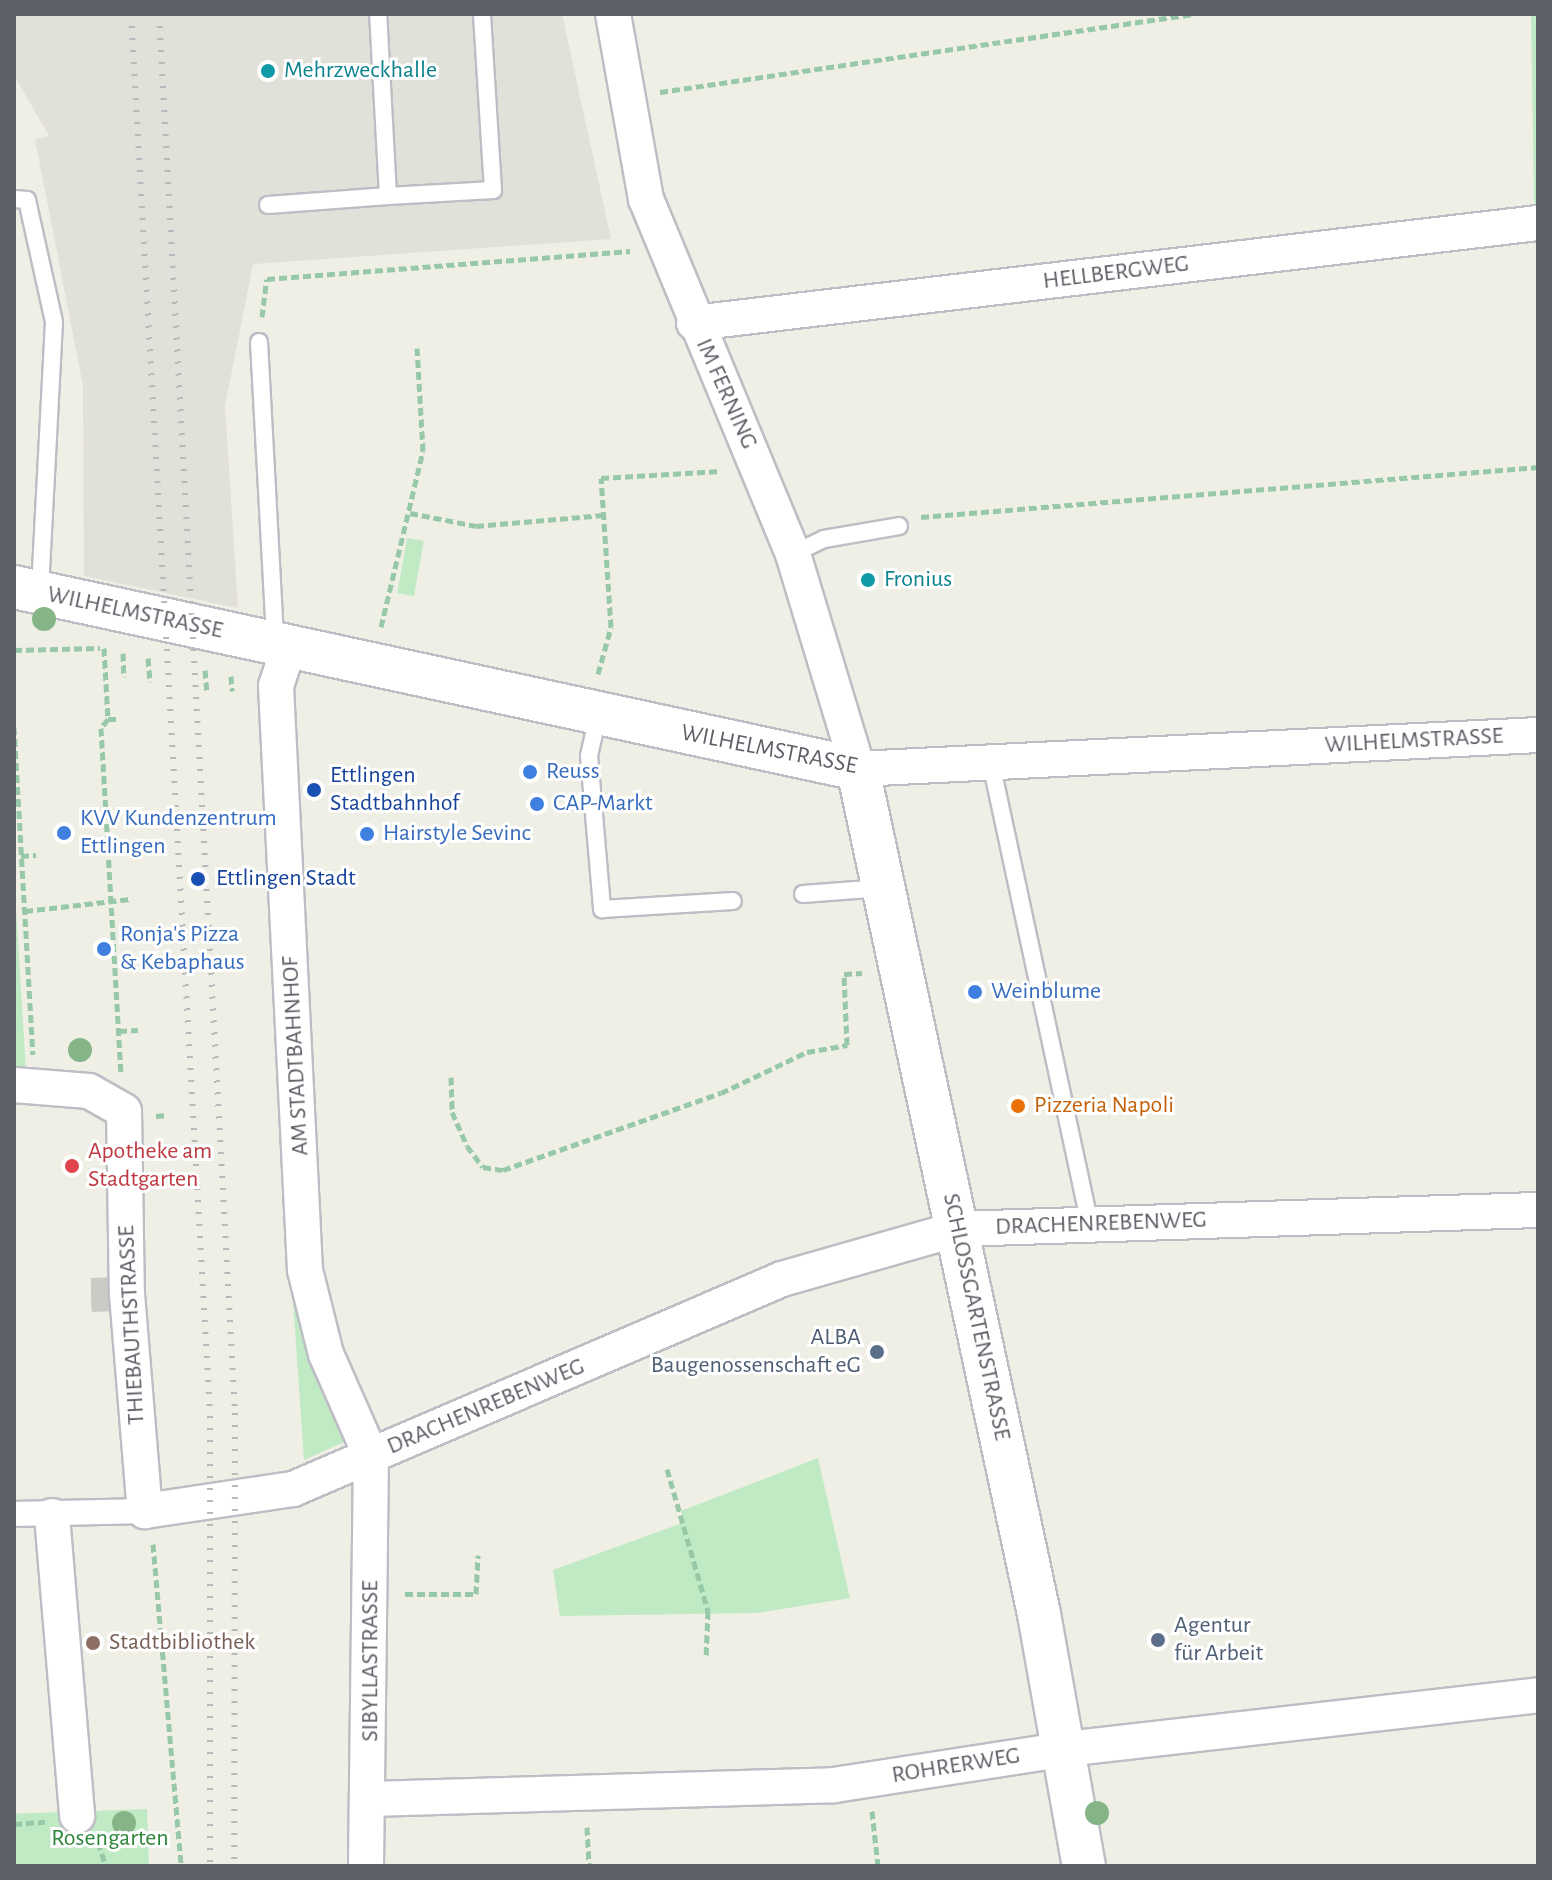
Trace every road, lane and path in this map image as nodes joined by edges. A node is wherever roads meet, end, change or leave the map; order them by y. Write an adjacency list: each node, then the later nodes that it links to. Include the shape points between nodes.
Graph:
1 (378, 14): 6 (lane)
2 (482, 14): 6 (lane, via 493,190)
3 (613, 14): 5 (street, IM FERNING)
4 (1193, 14): 5 (path)
5 (626, 97): 10 (street, IM FERNING)
6 (388, 196): 8 (lane)
7 (14, 199): 20 (lane, via 27,200 54,322)
8 (268, 205)
9 (1538, 223): 11 (street, HELLBERGWEG)
10 (661, 243): 11 (street, IM FERNING); 12 (path, via 267,279)
11 (694, 323): 14 (street, IM FERNING)
12 (259, 342): 21 (lane)
13 (417, 348): 16 (path, via 423,451)
14 (755, 460): 17 (path, via 726,471 601,478); 19 (street, IM FERNING)
15 (1538, 467): 18 (path, via 908,518)
16 (410, 513): 17 (path, via 476,526); 25 (path)
17 (604, 515): 32 (path, via 611,627)
18 (899, 526): 19 (lane, via 824,539)
19 (793, 554): 39 (street, IM FERNING)
20 (27, 590): 21 (street, WILHELMSTRASSE)
21 (282, 644): 25 (street, WILHELMSTRASSE); 62 (street, AM STADTBAHNHOF, via 276,686 305,1270 326,1354)
22 (14, 650): 33 (path, via 104,648)
23 (123, 653): 28 (path)
24 (148, 658): 29 (path)
25 (371, 666): 32 (street, WILHELMSTRASSE)
26 (205, 670): 31 (path)
27 (231, 676): 30 (path)
28 (124, 677)
29 (150, 682)
30 (232, 691)
31 (207, 693)
32 (592, 714): 39 (street, WILHELMSTRASSE); 51 (lane, via 589,756 602,909)
33 (108, 719): 34 (path); 41 (path, via 101,728)
34 (120, 719)
35 (14, 730): 37 (path)
36 (1538, 735): 38 (street, WILHELMSTRASSE)
37 (14, 756): 40 (path)
38 (991, 763): 39 (street, WILHELMSTRASSE); 60 (lane)
39 (858, 769): 47 (street, SCHLOSSGARTENSTRASSE)
40 (17, 842): 44 (path)
41 (108, 851): 42 (path); 49 (path)
42 (82, 853)
43 (36, 855): 44 (path)
44 (21, 856): 46 (path)
45 (14, 881): 46 (path)
46 (22, 882): 52 (path)
47 (884, 888): 48 (lane); 53 (street, SCHLOSSGARTENSTRASSE)
48 (803, 894)
49 (111, 899): 50 (path); 52 (path); 55 (path)
50 (130, 899)
51 (733, 901)
52 (25, 911): 57 (path)
53 (903, 971): 56 (path, via 844,974 847,1045 807,1052 721,1093 503,1170 483,1167 467,1146 452,1112); 61 (street, SCHLOSSGARTENSTRASSE)
54 (138, 1030): 55 (path)
55 (119, 1031): 58 (path)
56 (451, 1077)
57 (24, 1086): 58 (street, via 89,1091)
58 (124, 1111): 64 (street, THIEBAUTHSTRASSE, via 127,1294)
59 (1538, 1210): 60 (street, DRACHENREBENWEG)
60 (1090, 1225): 61 (street, DRACHENREBENWEG)
61 (958, 1229): 62 (street, DRACHENREBENWEG, via 782,1279); 71 (street, SCHLOSSGARTENSTRASSE)
62 (371, 1456): 64 (street, DRACHENREBENWEG, via 293,1489); 68 (street, SIBYLLASTRASSE)
63 (667, 1469): 69 (path, via 708,1611)
64 (145, 1511): 66 (street); 76 (path)
65 (14, 1514): 66 (street)
66 (52, 1516): 75 (street)
67 (478, 1555): 68 (path, via 476,1594)
68 (372, 1594): 74 (street, SIBYLLASTRASSE)
69 (706, 1658)
70 (1538, 1695): 71 (street, ROHRERWEG)
71 (1066, 1749): 72 (street, ROHRERWEG); 80 (street, SCHLOSSGARTENSTRASSE)
72 (868, 1780): 73 (street, ROHRERWEG); 79 (path)
73 (586, 1796): 74 (street, ROHRERWEG); 78 (path)
74 (371, 1799): 77 (street, SIBYLLASTRASSE)
75 (77, 1816)
76 (181, 1866)
77 (366, 1866)
78 (589, 1866)
79 (878, 1866)
80 (1084, 1866)

